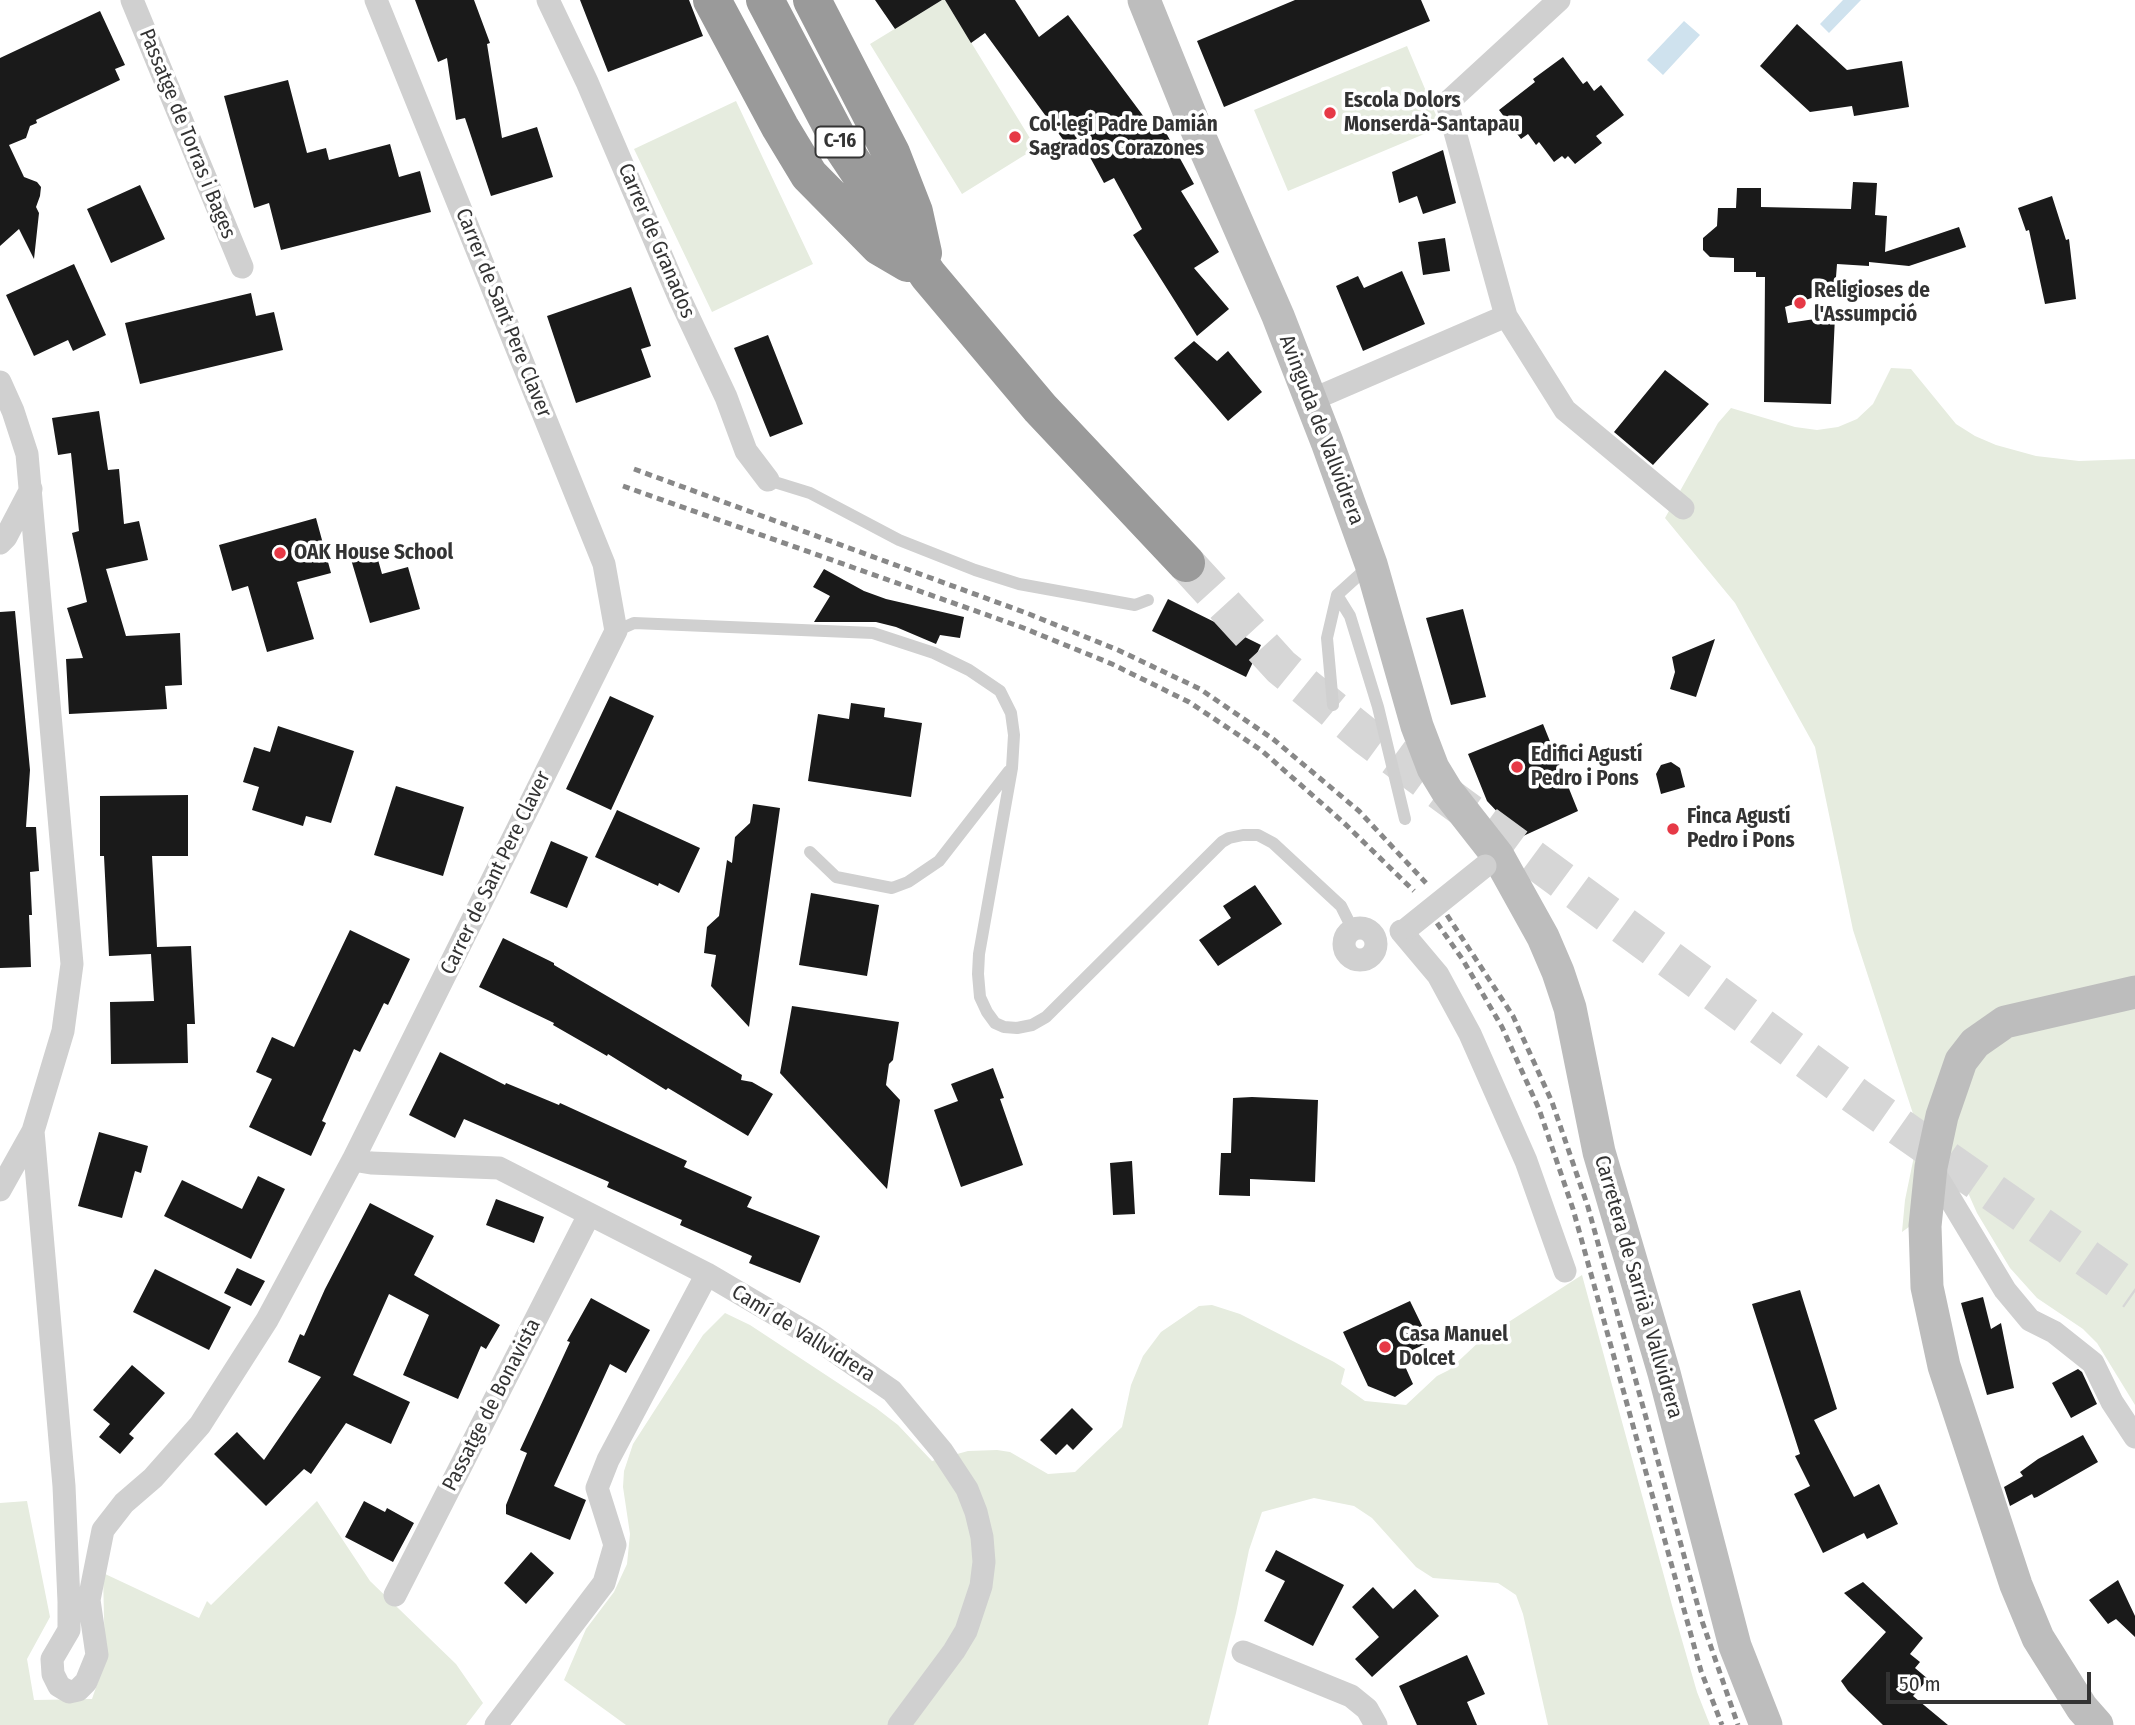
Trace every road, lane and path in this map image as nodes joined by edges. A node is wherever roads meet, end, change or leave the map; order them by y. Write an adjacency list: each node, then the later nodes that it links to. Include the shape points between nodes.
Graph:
1 (132, 0): 11 (street, Passatge de Torras i Bages)
2 (376, 0): 24 (street, Carrer de Sant Pere Claver, via 604,564)
3 (548, 0): 16 (street, Carrer de Granados, via 726,397 746,452)
4 (712, 0): 12 (highway, via 809,175 879,246)
5 (765, 0): 12 (highway, C-16, via 843,148)
6 (812, 0): 10 (highway)
7 (824, 0): 10 (highway)
8 (1144, 0): 15 (main road, Avinguda de Vallvidrera, via 1278,316)
9 (1559, 0): 13 (street, via 1447,103)
10 (852, 79): 12 (highway, via 891,153 914,212)
11 (242, 267)
12 (928, 275): 20 (highway, C-16, via 1040,408)
13 (1506, 316): 15 (street); 18 (street, via 1565,410)
14 (0, 382): 17 (street, via 27,454)
15 (1309, 401): 21 (main road, Avinguda de Vallvidrera)
16 (768, 480): 23 (lane, via 810,493 899,540 1019,584 1135,605)
17 (31, 489): 19 (street); 33 (street, via 72,964 63,1031)
18 (1683, 508)
19 (0, 543)
20 (1186, 564)
21 (1371, 564): 22 (lane); 29 (main road, Avinguda de Vallvidrera, via 1433,768)
22 (1336, 595): 25 (lane, via 1327,638); 27 (lane, via 1350,616)
23 (1148, 600)
24 (616, 631): 26 (lane, via 634,623 873,633 912,645 969,670 1000,691 1011,713); 34 (street, Carrer de Sant Pere Claver)
25 (1333, 705)
26 (1012, 768): 28 (lane, via 939,861 908,882 892,888 836,877); 31 (lane, via 979,954 980,997 995,1023 1017,1028 1046,1017 1229,838 1258,835 1273,843 1342,906)
27 (1405, 819)
28 (810, 852)
29 (1492, 861): 30 (street, bridge); 46 (main road, Carretera de Sarrià a Vallvidrera, via 1543,937 1570,1008 1599,1152 1664,1373 1735,1646)
30 (1405, 929): 31 (street, via 1376,939 1365,929); 38 (street, via 1438,975 1470,1034 1526,1161)
31 (1353, 930)
32 (2135, 992): 35 (main road, via 2005,1022 1975,1042 1950,1089)
33 (33, 1130): 34 (street, Carrer de Sant Pere Claver, via 64,1486 69,1602 69,1630 52,1659 59,1686 69,1692 86,1682 96,1655 89,1600 103,1530 201,1425 267,1320); 36 (street)
34 (353, 1160): 37 (street, Camí de Vallvidrera, via 499,1168)
35 (1931, 1167): 40 (street, via 2005,1290 2030,1320 2054,1332 2093,1363); 47 (main road, via 1925,1226 1927,1287 1944,1366 2034,1628)
36 (0, 1190)
37 (589, 1215): 39 (street, Camí de Vallvidrera); 41 (street, Passatge de Bonavista)
38 (1565, 1271)
39 (706, 1274): 43 (street, via 597,1488 615,1545 604,1583); 44 (street, Camí de Vallvidrera, via 814,1337 892,1391 967,1489 982,1537 984,1562 975,1609 954,1651)
40 (2135, 1437)
41 (395, 1595)
42 (1243, 1652): 45 (street, via 1351,1696 1367,1709)
43 (496, 1725)
44 (899, 1725)
45 (1376, 1725)
46 (1766, 1725)
47 (2097, 1725)

